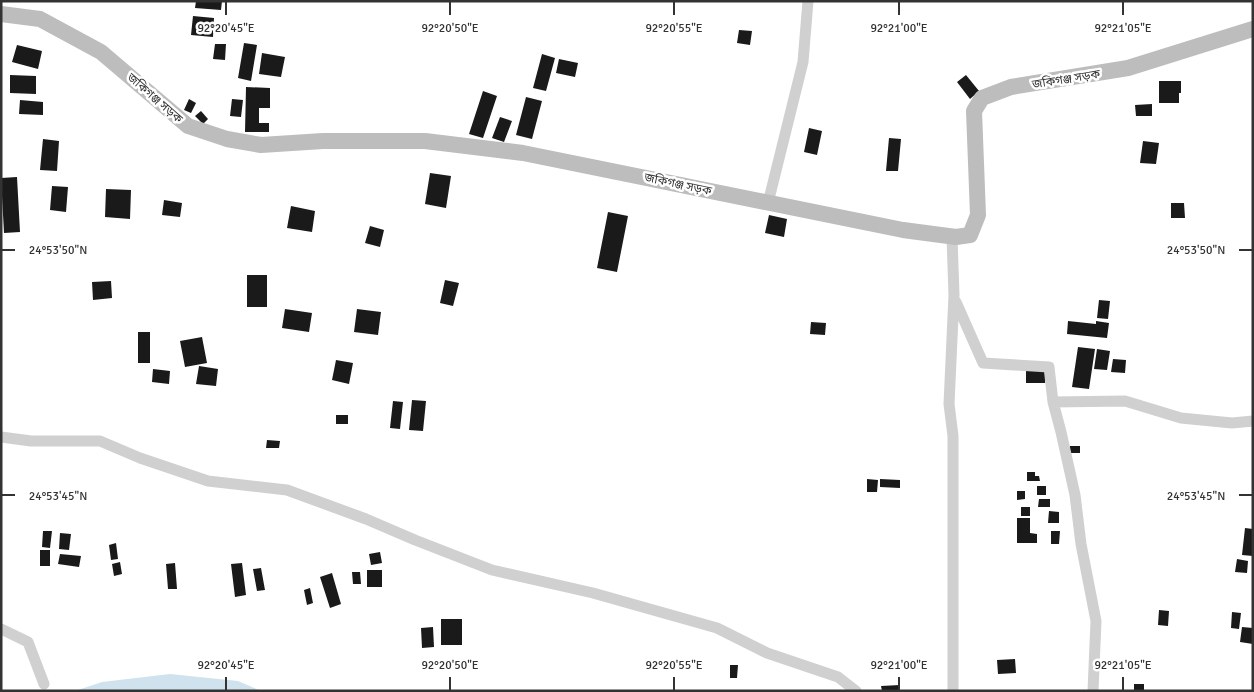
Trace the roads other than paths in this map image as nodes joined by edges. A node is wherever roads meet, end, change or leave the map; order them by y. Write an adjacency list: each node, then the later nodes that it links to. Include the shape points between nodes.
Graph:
1 (808, 1): 4 (street, via 803,62)
2 (1, 14): 4 (main road, জকিগঞ্জ সড়ক, via 40,19 100,52 188,126 227,139 261,145 425,141 523,153)
3 (1253, 28): 5 (main road, জকিগঞ্জ সড়ক, via 1128,68 1011,87 982,98 974,112 978,215 970,236)
4 (768, 203): 5 (main road, জকিগঞ্জ সড়ক)
5 (954, 237): 6 (street, via 956,305 983,363 1049,367); 12 (street, via 949,404 953,436)
6 (1053, 402): 7 (street, via 1125,401 1181,418 1232,423); 13 (street, via 1075,495 1096,621)
7 (1253, 421)
8 (1, 437): 11 (street, via 31,441 100,441 208,481 287,490 492,570 593,593 717,628 767,652 838,677)
9 (1, 629): 10 (street, via 28,642)
10 (44, 684)
11 (856, 691)
12 (953, 691)
13 (1093, 691)

